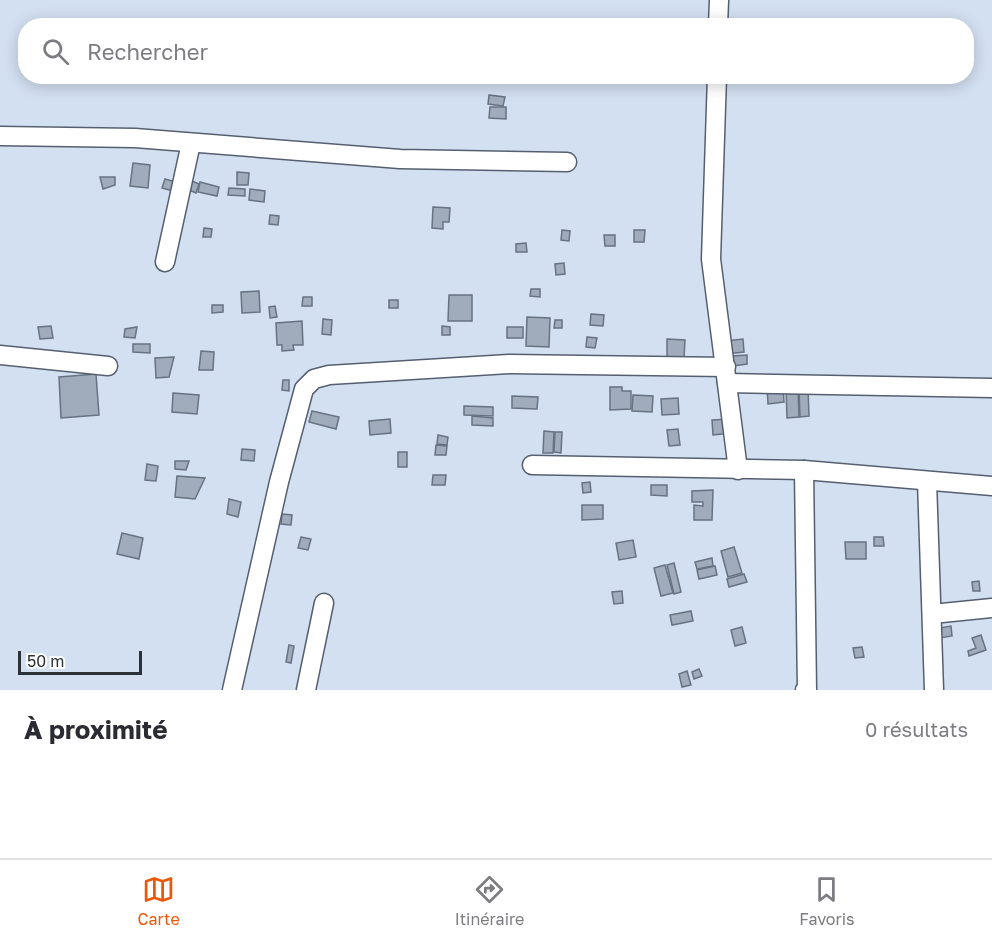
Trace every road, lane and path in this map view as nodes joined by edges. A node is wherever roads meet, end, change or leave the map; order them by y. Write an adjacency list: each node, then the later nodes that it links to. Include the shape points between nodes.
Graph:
1 (719, 0): 2 (street)
2 (718, 18)
3 (717, 84): 10 (street, via 711,260)
4 (0, 136): 5 (street)
5 (191, 143): 6 (street, via 400,159); 7 (street)
6 (567, 162)
7 (165, 262)
8 (0, 355): 9 (street)
9 (108, 366)
10 (727, 375): 11 (street); 13 (street); 20 (street, via 509,364 314,379 304,389 295,420)
11 (992, 388)
12 (532, 465): 13 (street)
13 (738, 470): 14 (street)
14 (804, 470): 15 (street); 22 (street)
15 (927, 480): 16 (street); 19 (street)
16 (992, 486)
17 (324, 603): 21 (street)
18 (992, 608): 19 (street)
19 (932, 614): 23 (street)
20 (232, 690)
21 (306, 690)
22 (805, 690)
23 (934, 690)

